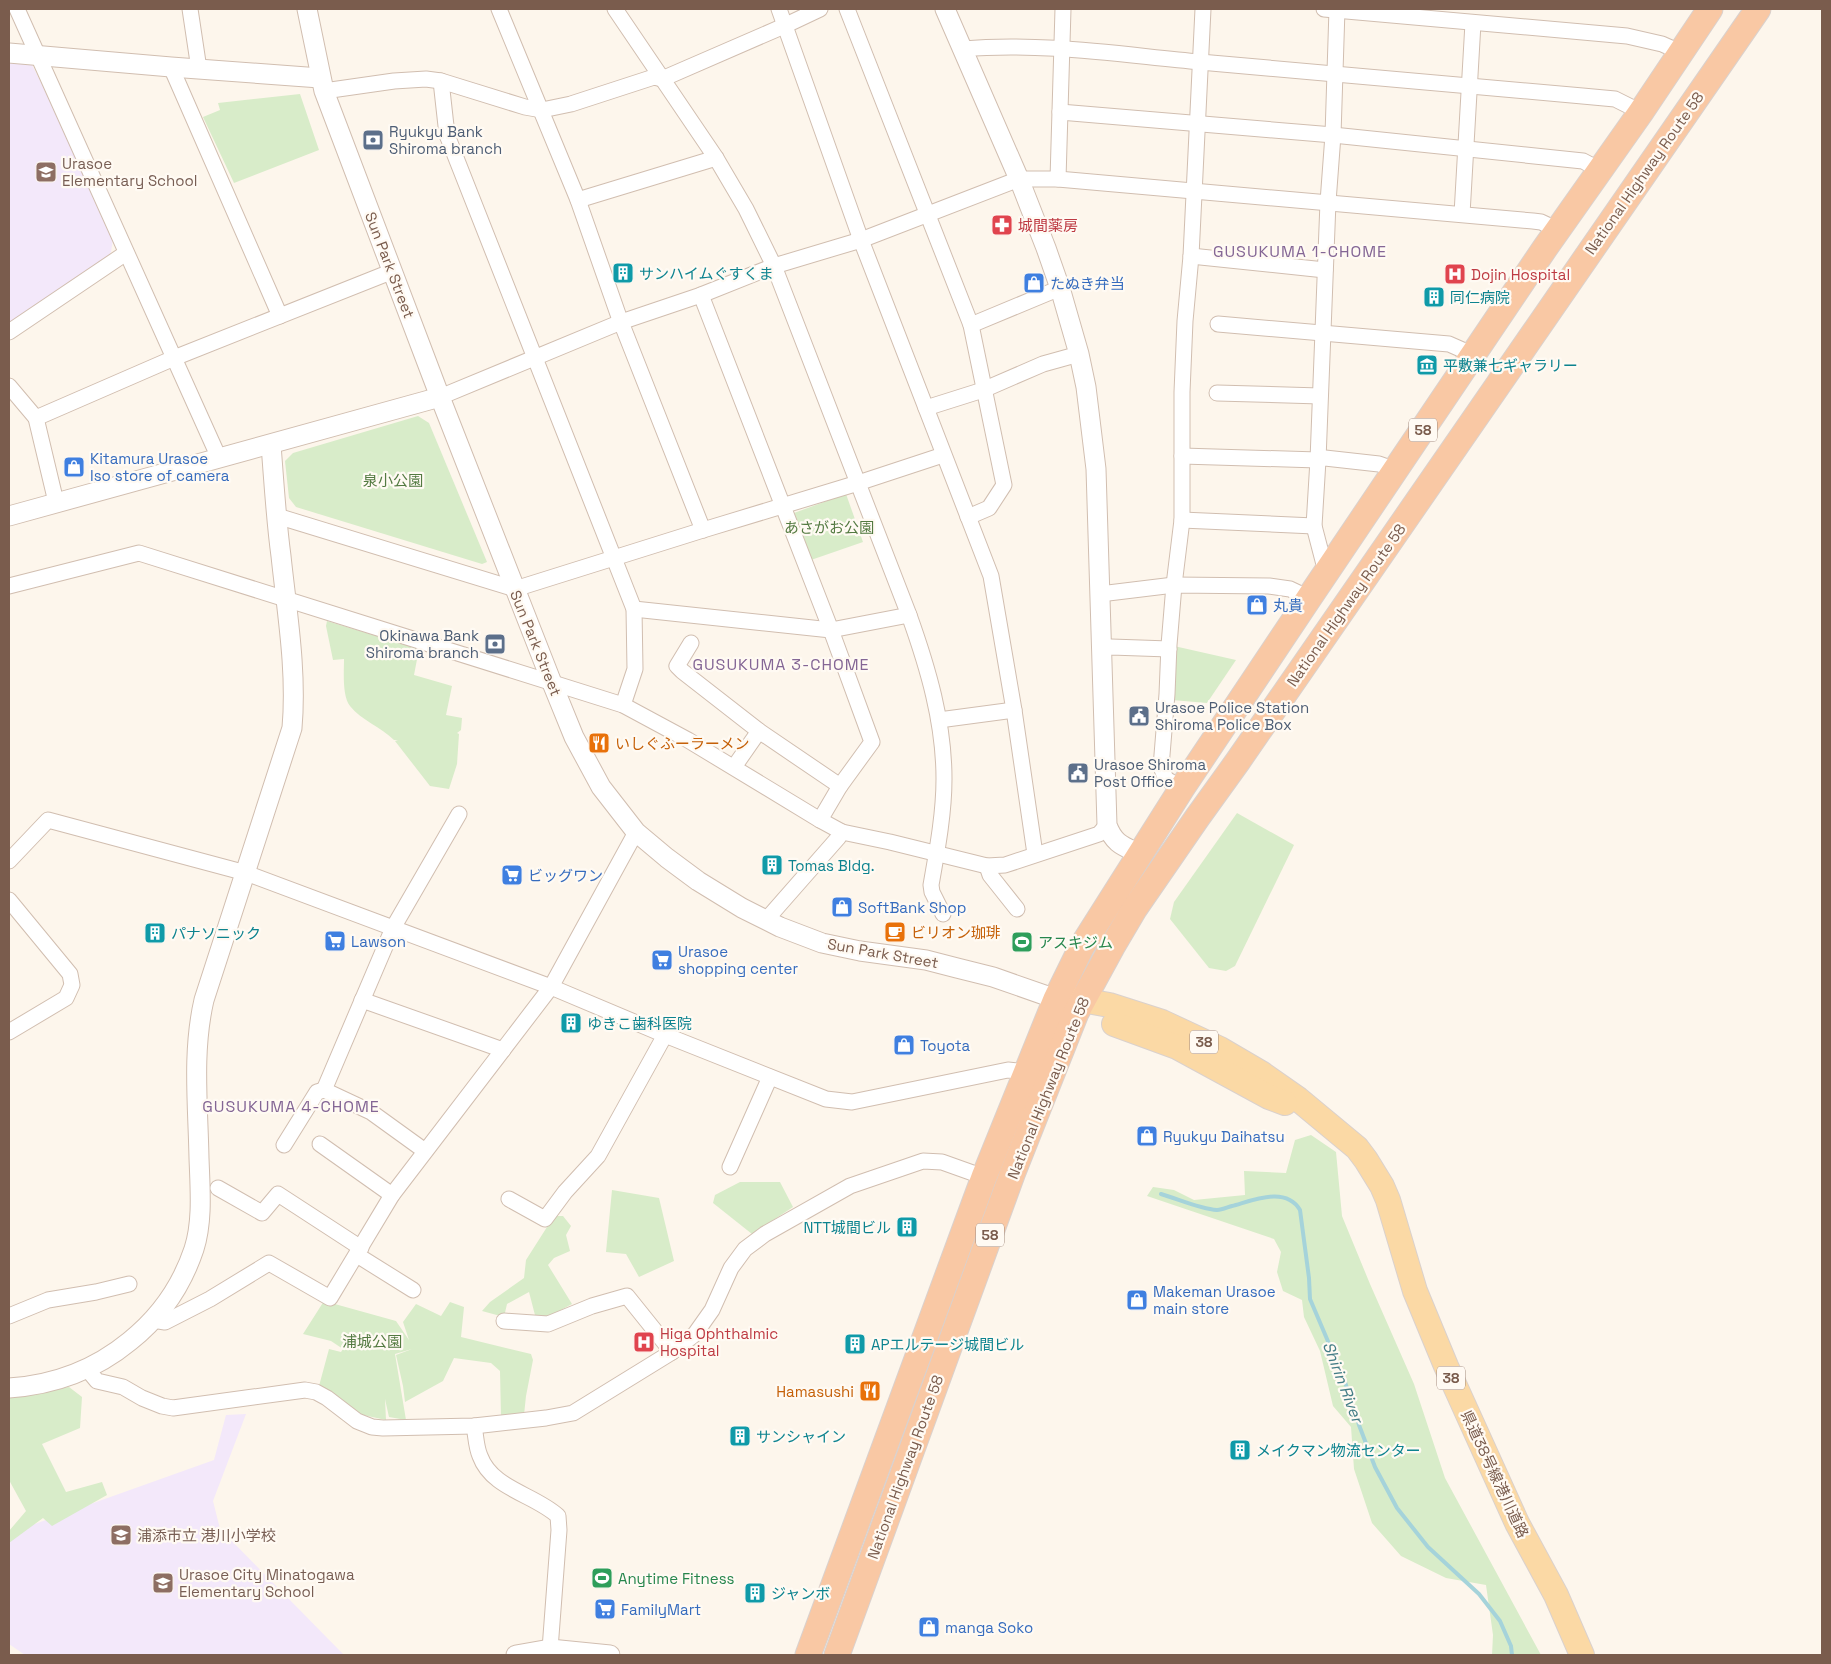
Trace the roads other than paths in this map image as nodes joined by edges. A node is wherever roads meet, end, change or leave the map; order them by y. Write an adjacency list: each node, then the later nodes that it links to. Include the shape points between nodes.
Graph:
1 (17, 9): 21 (street)
2 (190, 9): 24 (street)
3 (307, 9): 28 (street, Sun Park Street)
4 (499, 9): 30 (street)
5 (615, 9): 26 (street)
6 (779, 9): 16 (street)
7 (820, 9): 16 (street)
8 (847, 9): 44 (street)
9 (945, 9): 17 (street)
10 (1064, 9): 18 (street)
11 (1203, 9): 22 (street)
12 (1332, 9): 15 (street); 25 (street)
13 (1710, 9): 19 (highway, National Highway Route 58 / 58)
14 (1758, 9): 126 (highway, National Highway Route 58 / 58, via 1197,818)
15 (1473, 23): 19 (street, via 1627,36); 29 (street)
16 (784, 26): 26 (street); 46 (street)
17 (962, 49): 18 (street); 38 (street)
18 (1062, 49): 22 (street); 31 (street)
19 (1680, 52): 32 (highway, National Highway Route 58 / 58)
20 (9, 53): 21 (street)
21 (38, 56): 23 (street); 47 (street)
22 (1200, 62): 25 (street); 33 (street)
23 (171, 67): 24 (street); 54 (street)
24 (199, 69): 28 (street)
25 (1335, 72): 29 (street); 34 (street)
26 (662, 79): 30 (street, via 654,77); 36 (street)
27 (442, 81): 28 (street, via 411,79); 30 (street); 62 (street, via 446,135)
28 (322, 85): 51 (street, Sun Park Street)
29 (1468, 85): 32 (street, via 1615,100); 35 (street)
30 (542, 110): 41 (street)
31 (1060, 112): 33 (street); 39 (street)
32 (1641, 112): 37 (highway, National Highway Route 58 / 58)
33 (1196, 124): 34 (street); 40 (street)
34 (1333, 135): 35 (street); 42 (street)
35 (1466, 149): 37 (street, via 1582,160); 43 (street)
36 (716, 158): 41 (street); 49 (street)
37 (1600, 170): 45 (highway, National Highway Route 58 / 58)
38 (1019, 179): 39 (street); 44 (street); 52 (street)
39 (1058, 179): 40 (street)
40 (1194, 191): 42 (street); 48 (street)
41 (578, 200): 55 (street)
42 (1328, 202): 43 (street); 50 (street)
43 (1462, 214): 45 (street, via 1541,222)
44 (927, 216): 46 (street); 57 (street)
45 (1558, 230): 61 (highway, National Highway Route 58 / 58)
46 (861, 240): 49 (street); 69 (street)
47 (126, 253): 58 (street); 63 (street)
48 (1190, 256): 50 (street); 73 (street, via 1184,321)
49 (774, 266): 53 (street); 77 (street)
50 (1325, 270): 59 (street)
51 (393, 271): 54 (street); 68 (street, Sun Park Street)
52 (1060, 288): 57 (street); 60 (street)
53 (701, 295): 55 (street); 79 (street)
54 (280, 316): 63 (street)
55 (622, 322): 62 (street); 85 (street)
56 (1218, 324): 59 (street)
57 (970, 325): 65 (street)
58 (9, 332)
59 (1322, 333): 61 (street, via 1449,344); 67 (street)
60 (1079, 354): 65 (street, via 1043,364); 91 (street, via 1096,469)
61 (1474, 356): 76 (highway, National Highway Route 58 / 58)
62 (535, 357): 68 (street); 86 (street)
63 (174, 358): 70 (street); 74 (street)
64 (9, 386): 70 (street)
65 (983, 390): 69 (street); 82 (street, via 1004,485 989,508)
66 (1217, 393): 67 (street)
67 (1320, 396): 75 (street)
68 (440, 398): 71 (street); 90 (street, Sun Park Street)
69 (926, 408): 72 (street)
70 (36, 418): 78 (street)
71 (271, 445): 74 (street); 81 (street)
72 (943, 455): 77 (street); 82 (street)
73 (1182, 456): 75 (street); 83 (street)
74 (219, 458): 78 (street)
75 (1318, 460): 76 (street, via 1379,464); 84 (street)
76 (1396, 470): 87 (highway, National Highway Route 58 / 58)
77 (858, 483): 79 (street); 95 (street)
78 (56, 502): 80 (street)
79 (782, 505): 85 (street); 96 (street)
80 (9, 516)
81 (277, 516): 90 (street); 93 (street)
82 (968, 518): 102 (street, via 991,576)
83 (1182, 520): 84 (street); 88 (street)
84 (1314, 526): 87 (street)
85 (703, 530): 86 (street)
86 (614, 558): 90 (street); 94 (street)
87 (1326, 572): 92 (highway, National Highway Route 58 / 58)
88 (1174, 585): 91 (street); 92 (street, via 1290,588); 99 (street)
89 (9, 586): 93 (street, via 139,553)
90 (515, 589): 100 (street, Sun Park Street)
91 (1100, 594): 98 (street)
92 (1309, 598): 107 (highway, National Highway Route 58 / 58)
93 (286, 600): 100 (street); 118 (street, via 294,682 292,728)
94 (634, 609): 96 (street); 101 (street, via 635,668)
95 (909, 615): 96 (street); 103 (street, via 928,667)
96 (831, 630): 106 (street, via 872,742)
97 (691, 643): 104 (street, via 678,666)
98 (1102, 648): 99 (street); 110 (street)
99 (1169, 649): 107 (street, via 1161,767 1166,779)
100 (552, 683): 101 (street); 111 (street, Sun Park Street, via 574,737 601,787)
101 (623, 704): 105 (street)
102 (1014, 710): 103 (street); 114 (street)
103 (939, 720): 113 (street, via 944,779)
104 (759, 730): 105 (street); 106 (street)
105 (734, 767): 109 (street)
106 (840, 786): 109 (street)
107 (1182, 788): 115 (highway, National Highway Route 58 / 58)
108 (459, 814): 123 (street)
109 (820, 820): 112 (street)
110 (1107, 825): 114 (street, via 1099,834); 115 (street, via 1117,842)
111 (636, 832): 122 (street, Sun Park Street, via 698,881); 124 (street)
112 (842, 832): 113 (street); 122 (street)
113 (936, 853): 117 (street); 121 (street, via 931,886)
114 (1035, 854): 117 (street, via 1005,865)
115 (1140, 854): 126 (highway, National Highway Route 58 / 58, via 1082,946)
116 (9, 861): 118 (street, via 48,820)
117 (987, 866): 120 (street, via 990,875)
118 (246, 873): 123 (street); 145 (street, via 198,1026 200,1184 194,1248 182,1278)
119 (9, 900): 127 (street, via 70,974 72,985 66,998)
120 (1017, 909)
121 (943, 914)
122 (766, 920): 126 (street, Sun Park Street, via 822,943 926,960)
123 (393, 928): 124 (street); 125 (street)
124 (551, 987): 128 (street); 129 (street)
125 (362, 1000): 129 (street); 132 (street)
126 (1072, 1004): 130 (highway, National Highway Route 58 / 58); 152 (highway, National Highway Route 58 / 58); 158 (main road, 県道38号線港川道路 / 38, via 1177,1047 1269,1097 1313,1113 1357,1148 1382,1186 1415,1290 1442,1358 1517,1523 1556,1595)
127 (9, 1032)
128 (665, 1035): 131 (street); 140 (street, via 598,1156 545,1219)
129 (503, 1050): 135 (street)
130 (1028, 1072): 131 (street, via 1008,1070 852,1102 826,1099); 137 (highway, National Highway Route 58 / 58)
131 (770, 1076): 136 (street)
132 (324, 1090): 134 (street, via 317,1092); 135 (street, via 371,1112)
133 (320, 1144): 139 (street)
134 (284, 1145)
135 (425, 1151): 139 (street)
136 (730, 1167)
137 (984, 1177): 147 (street, via 942,1162 923,1161 850,1186 765,1234 745,1249 731,1268 703,1324); 151 (highway, National Highway Route 58 / 58)
138 (218, 1188): 141 (street, via 262,1213 278,1194)
139 (392, 1195): 141 (street)
140 (509, 1199)
141 (359, 1251): 143 (street); 145 (street, via 330,1298 269,1263 165,1322)
142 (128, 1284): 144 (street, via 48,1300)
143 (413, 1290)
144 (9, 1316)
145 (153, 1320): 148 (street, via 117,1352)
146 (504, 1321): 147 (street, via 548,1324 627,1296)
147 (672, 1352): 150 (street, via 573,1412)
148 (88, 1370): 149 (street, via 51,1382); 150 (street, via 97,1381 123,1387 142,1398 173,1408 305,1390 327,1398 357,1421 372,1427)
149 (10, 1384)
150 (474, 1426): 153 (street, via 479,1455 486,1468 500,1481 548,1507 558,1516)
151 (853, 1534): 152 (street); 156 (highway, National Highway Route 58 / 58)
152 (877, 1543): 157 (highway, National Highway Route 58 / 58)
153 (550, 1649): 154 (street); 155 (street)
154 (516, 1655)
155 (610, 1655)
156 (808, 1655)
157 (837, 1655)
158 (1582, 1655)

